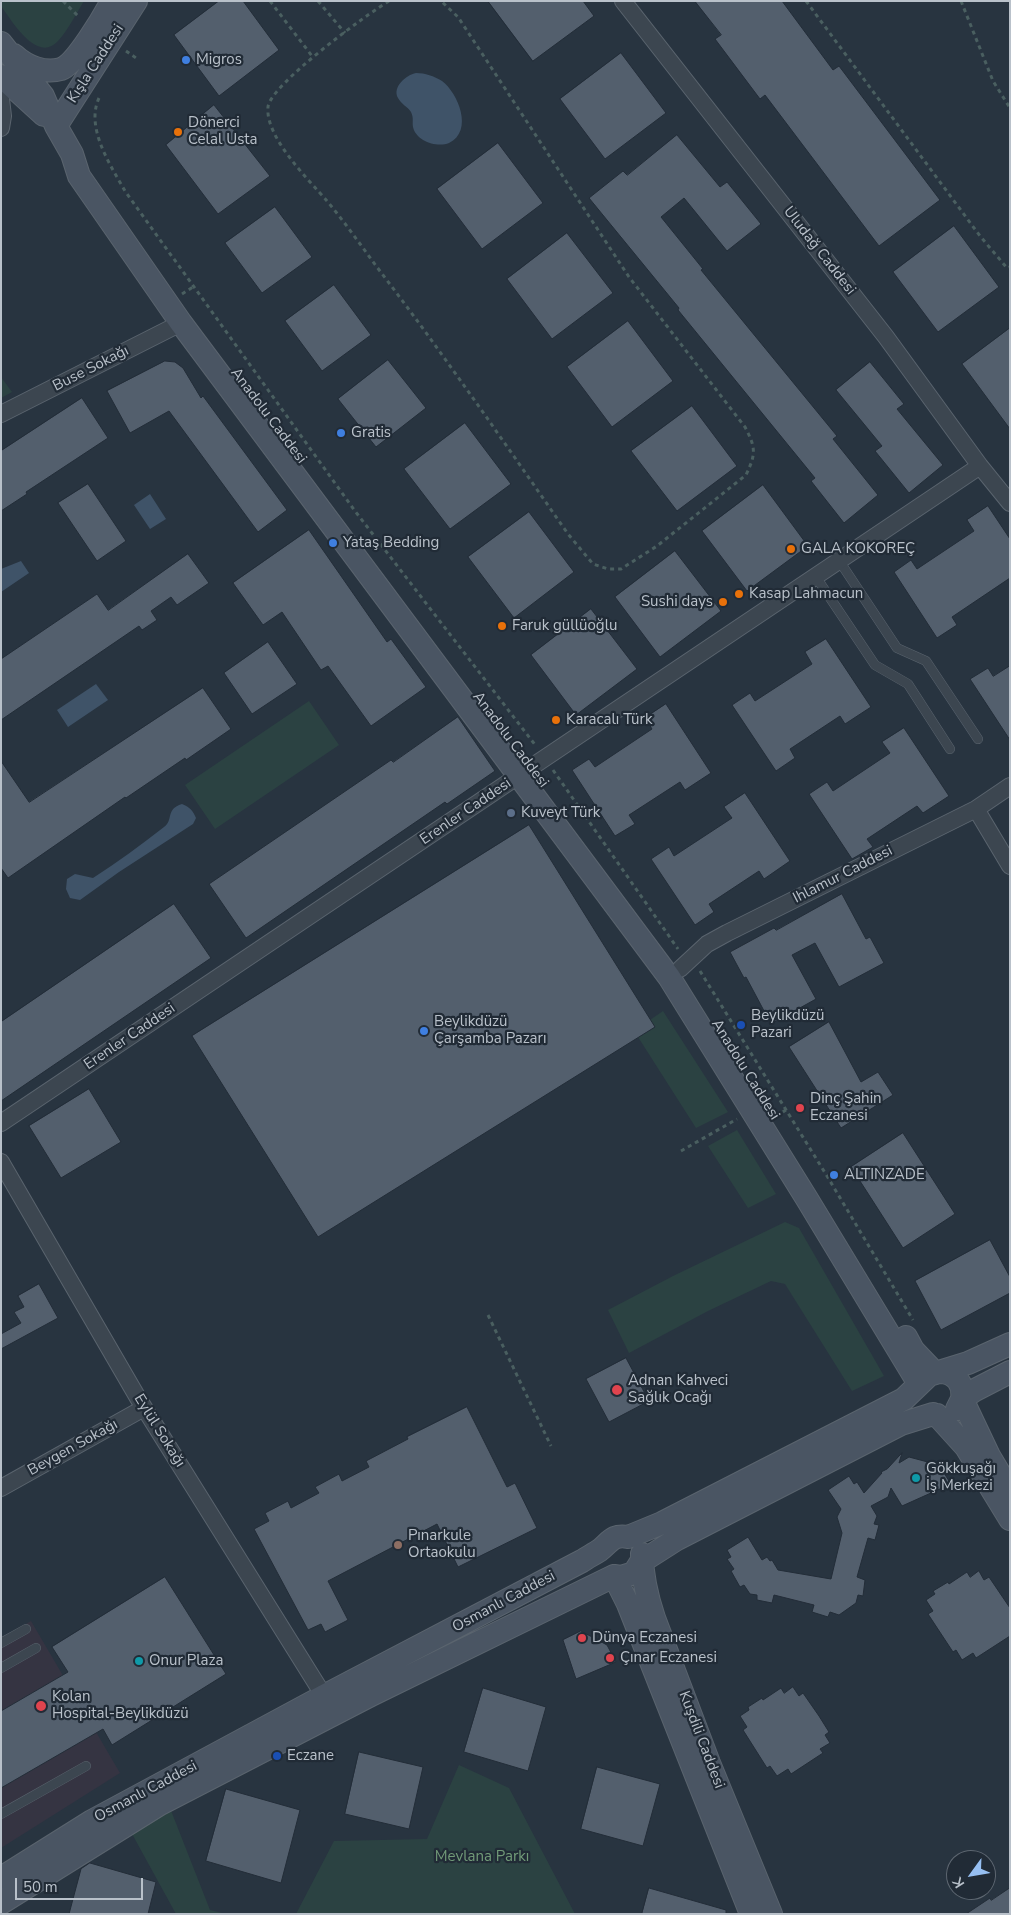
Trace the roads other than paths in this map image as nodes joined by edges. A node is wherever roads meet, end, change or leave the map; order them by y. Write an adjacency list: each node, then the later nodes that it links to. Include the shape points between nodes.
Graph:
1 (112, 1): 4 (main road, Kışla Caddesi, via 71,62 62,68 48,70 31,66)
2 (136, 1): 7 (main road, Kışla Caddesi)
3 (623, 1): 11 (street, Uludağ Caddesi, via 886,337)
4 (1, 43): 7 (main road, Anadolu Caddesi, via 44,96)
5 (1, 76): 7 (main road, Anadolu Caddesi)
6 (1, 99): 8 (street)
7 (56, 126): 9 (main road, Anadolu Caddesi, via 72,154 92,169)
8 (1, 128)
9 (187, 319): 10 (street, Buse Sokağı); 17 (main road, Anadolu Caddesi, via 254,400)
10 (1, 414)
11 (980, 466): 12 (street, Uludağ Caddesi); 13 (street, Erenler Caddesi)
12 (1010, 503)
13 (840, 562): 14 (street, Erenler Caddesi); 15 (lane, via 897,648 926,661)
14 (816, 577): 16 (lane, via 875,666 908,684); 17 (street, Erenler Caddesi)
15 (978, 739)
16 (950, 749)
17 (526, 772): 21 (main road, Anadolu Caddesi); 22 (street, Erenler Caddesi)
18 (1010, 786): 19 (street, Ihlamur Caddesi)
19 (976, 809): 20 (street); 21 (street, Ihlamur Caddesi, via 728,932 707,944)
20 (1010, 866)
21 (679, 969): 26 (main road, Anadolu Caddesi, via 732,1048 813,1196 913,1350)
22 (1, 1122)
23 (1, 1162): 28 (street, Eylül Sokağı)
24 (1010, 1344): 26 (main road, Osmanlı Caddesi)
25 (1010, 1372): 27 (main road, Osmanlı Caddesi)
26 (928, 1379): 27 (main road, via 948,1373 958,1380); 29 (main road, via 920,1402); 33 (main road, Osmanlı Caddesi, via 904,1399 662,1523)
27 (962, 1399): 29 (main road, Osmanlı Caddesi, via 960,1406 950,1414); 31 (main road)
28 (144, 1408): 30 (street, Beygen Sokağı); 41 (street, Eylül Sokağı)
29 (935, 1414): 32 (main road, via 966,1447); 35 (main road, Osmanlı Caddesi, via 893,1428 677,1539)
30 (1, 1488)
31 (1010, 1491)
32 (1010, 1519)
33 (628, 1537): 34 (main road, Osmanlı Caddesi, via 616,1536); 35 (main road, via 641,1550)
34 (603, 1548): 36 (main road, via 602,1561); 41 (main road, Osmanlı Caddesi)
35 (641, 1562): 36 (main road, Osmanlı Caddesi, via 634,1573); 47 (main road, Kuşdili Caddesi, via 654,1618)
36 (614, 1576): 45 (main road, Osmanlı Caddesi, via 371,1695 160,1804); 46 (main road, Kuşdili Caddesi)
37 (26, 1628): 38 (lane)
38 (1, 1643)
39 (36, 1648): 40 (lane)
40 (1, 1668)
41 (324, 1696): 44 (main road, Osmanlı Caddesi, via 92,1821)
42 (86, 1766): 43 (lane)
43 (1, 1814)
44 (1, 1878)
45 (1, 1903)
46 (751, 1914)
47 (771, 1914)

